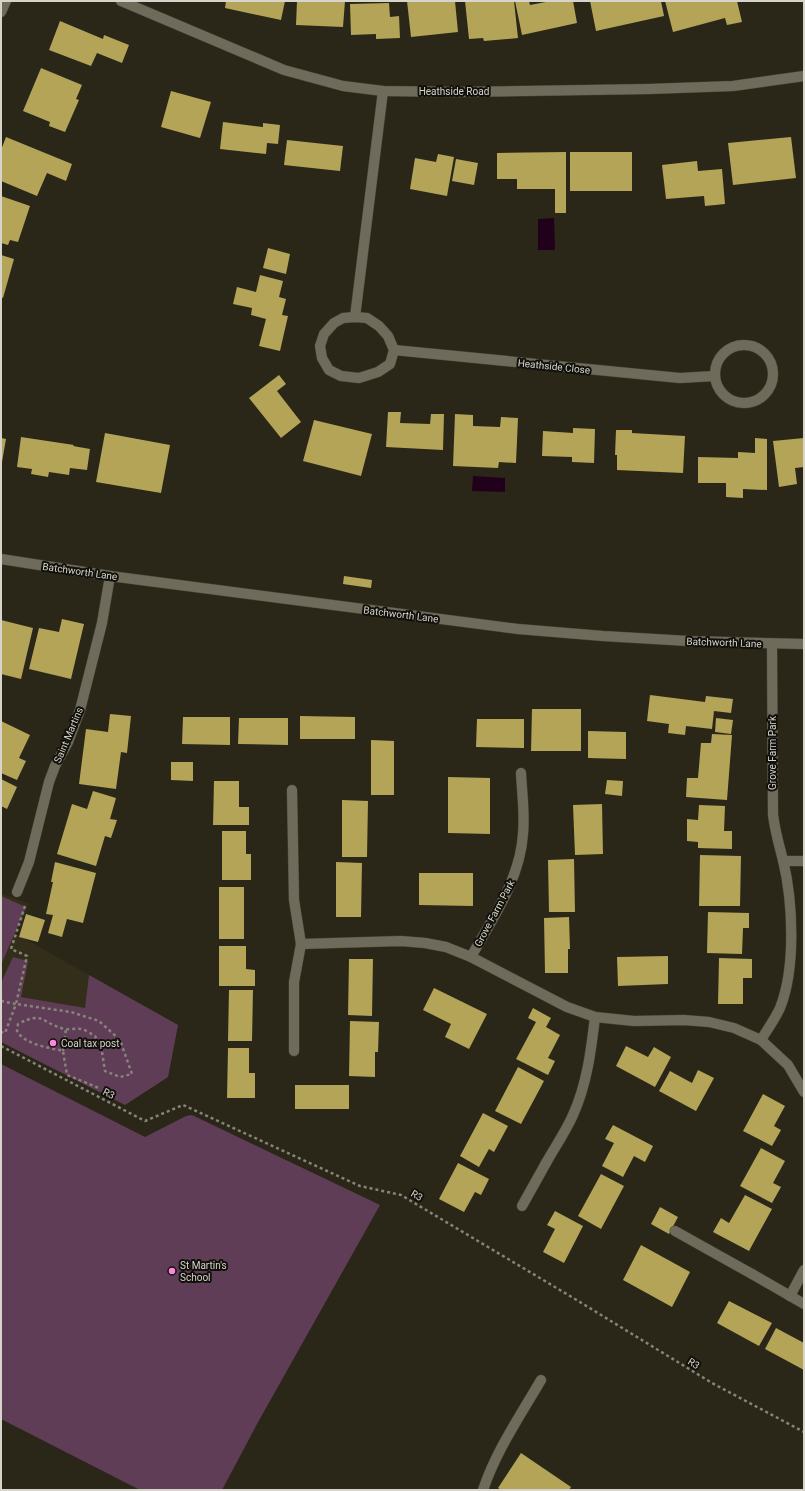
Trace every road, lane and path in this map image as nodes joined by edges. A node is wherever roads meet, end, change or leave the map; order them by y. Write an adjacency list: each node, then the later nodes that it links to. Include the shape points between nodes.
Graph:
1 (6, 1): 3 (street)
2 (121, 1): 5 (street, Heathside Road, via 284,70 343,86)
3 (1, 12)
4 (804, 76): 5 (street, Heathside Road, via 733,86 649,90)
5 (383, 91): 6 (street)
6 (355, 316): 7 (street, via 367,318 379,326 388,336); 7 (street, via 334,323 324,334 320,346 322,358 329,370 341,376 359,378 378,372 390,364)
7 (394, 350): 8 (street, Heathside Close, via 680,378)
8 (715, 376): 8 (street, via 722,355 732,348 743,345 754,347 764,353 771,362 774,373 772,384 766,394 757,401 746,404 735,402 725,396 718,387)
9 (1, 559): 10 (street, Batchworth Lane)
10 (110, 576): 11 (street, Batchworth Lane, via 518,629 618,637); 17 (street, Saint Martins, via 102,623 80,710 49,782)
11 (772, 644): 12 (street, Batchworth Lane); 15 (street, Grove Farm Park, via 773,816)
12 (804, 644)
13 (521, 773): 19 (street, Grove Farm Park, via 524,834 515,875)
14 (292, 790): 18 (street, via 294,900)
15 (783, 861): 16 (street); 25 (street, Grove Farm Park, via 789,901 791,961 787,986 779,1009)
16 (804, 861)
17 (18, 897): 21 (path, via 26,905 11,949 27,956)
18 (301, 944): 19 (street, Grove Farm Park, via 401,941 446,947); 28 (street, via 294,982)
19 (471, 957): 22 (street, Grove Farm Park, via 567,1007)
20 (1, 1001): 21 (path)
21 (16, 1004): 23 (path, via 71,1012 100,1020 120,1040 132,1074 120,1077 105,1071 102,1052 95,1036 81,1029); 24 (path, via 5,1034)
22 (595, 1017): 25 (street, Grove Farm Park, via 634,1021 709,1022 734,1028); 31 (street, via 588,1071 573,1115)
23 (66, 1029): 27 (path); 27 (path, via 41,1018 30,1018 18,1024 16,1031 20,1038)
24 (1, 1032)
25 (761, 1040): 30 (street, Grove Farm Park, via 788,1065)
26 (1, 1046): 37 (path, R3, via 144,1121 183,1105 360,1186 401,1195 712,1384)
27 (63, 1051): 29 (path, via 67,1074)
28 (294, 1051)
29 (99, 1088)
30 (804, 1092)
31 (522, 1206)
32 (675, 1230): 34 (street)
33 (804, 1270): 34 (street)
34 (790, 1296): 35 (street)
35 (804, 1304)
36 (541, 1380): 38 (street, via 487,1476)
37 (804, 1432)
38 (483, 1490)

